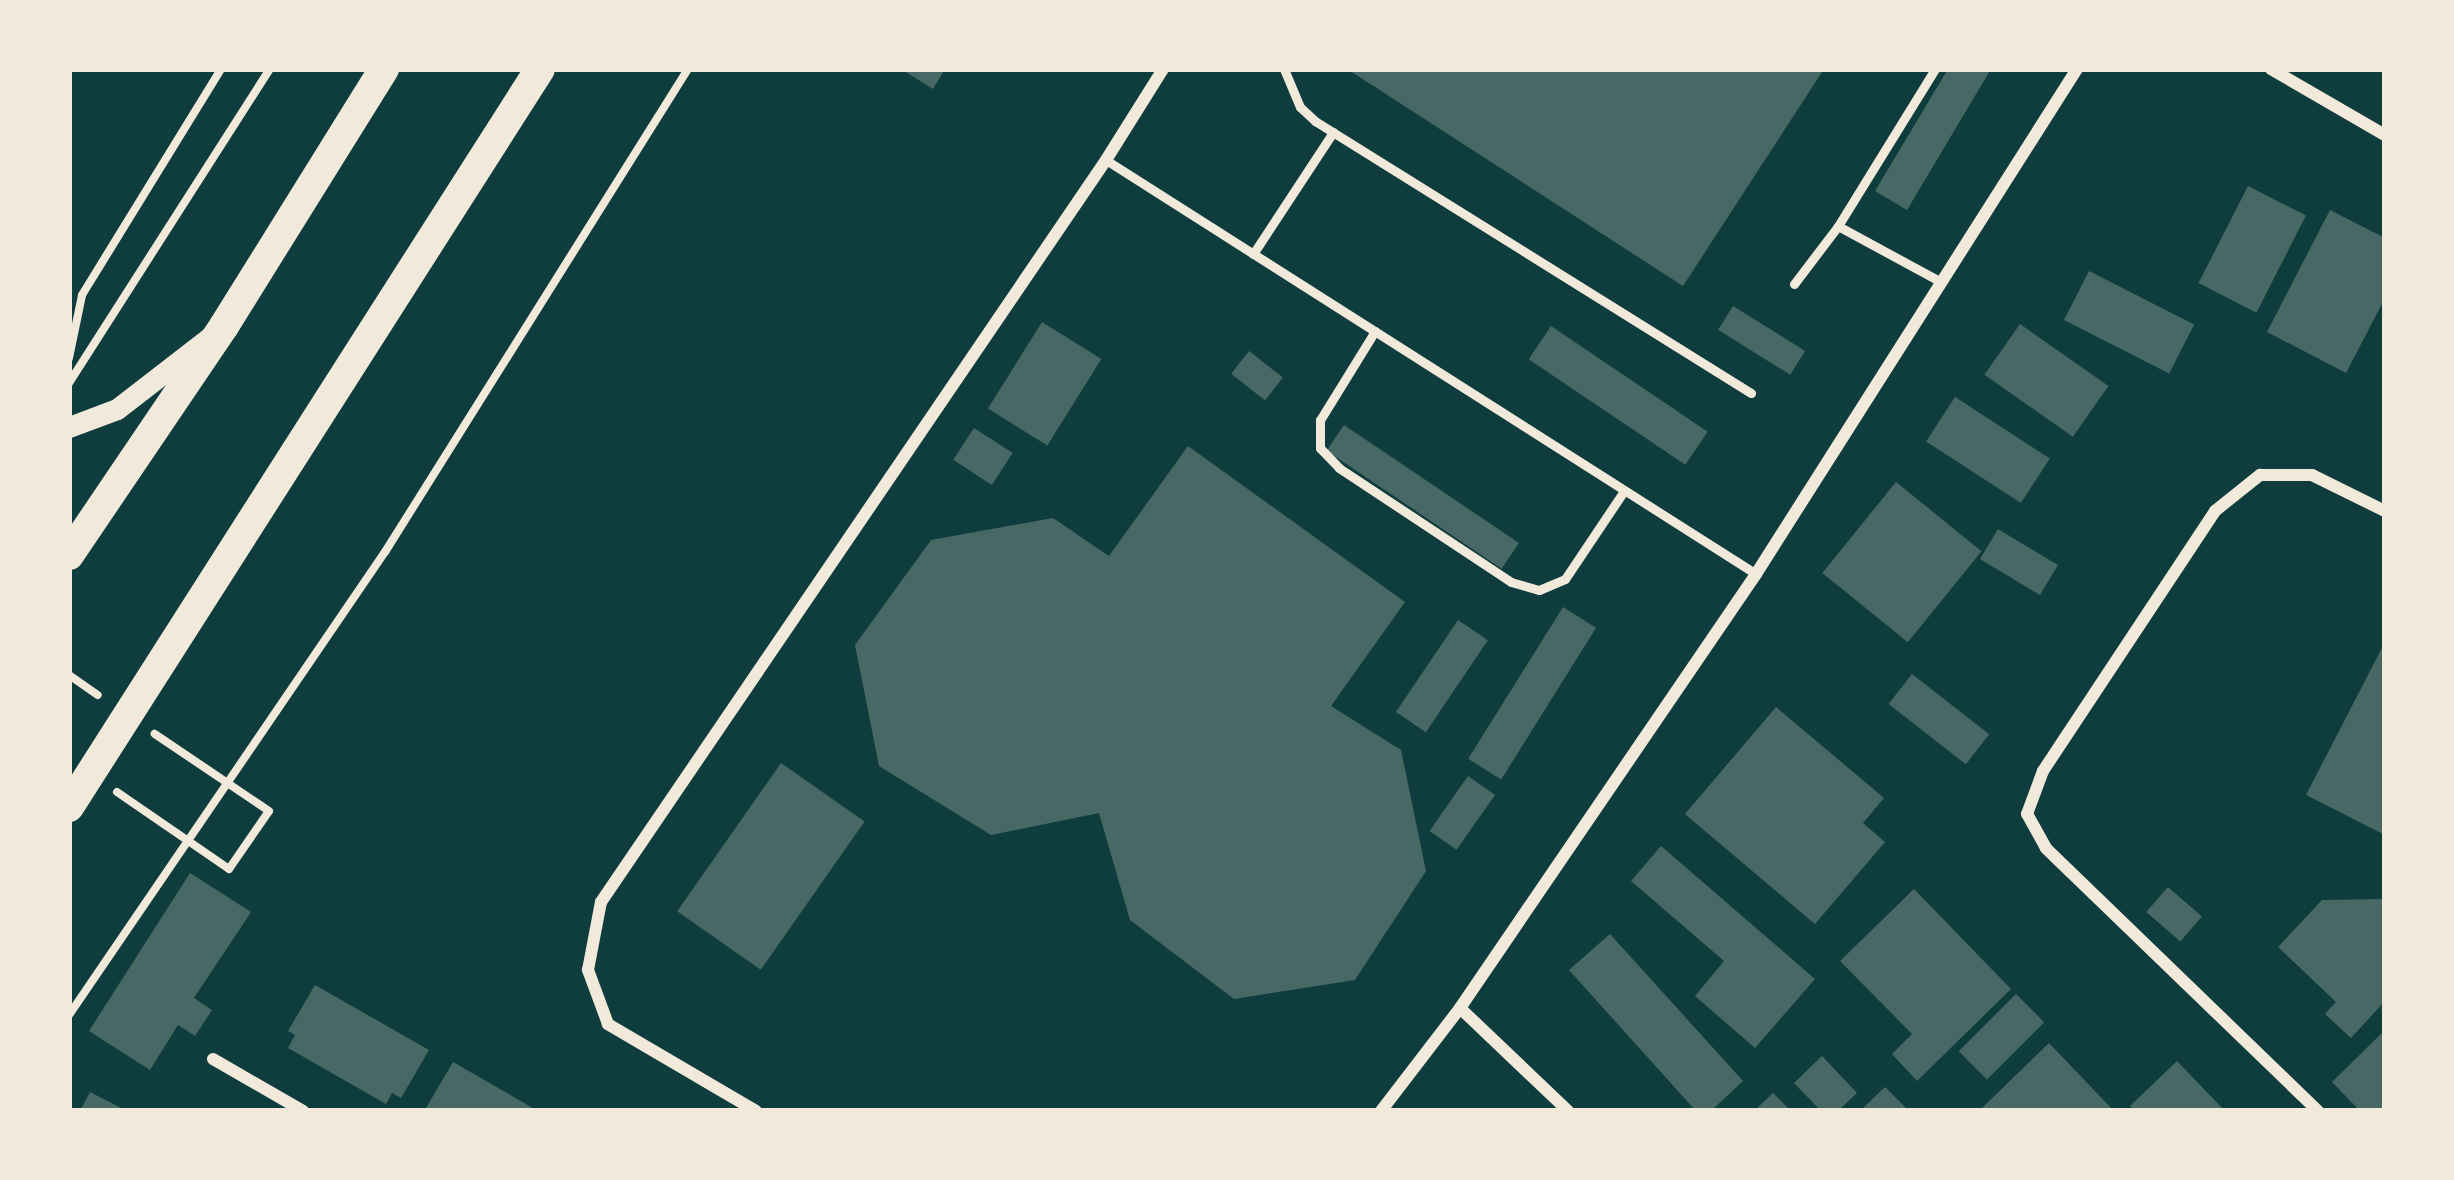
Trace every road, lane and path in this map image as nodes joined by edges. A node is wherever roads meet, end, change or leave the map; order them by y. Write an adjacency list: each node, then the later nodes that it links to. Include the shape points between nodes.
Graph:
1 (221, 69): 20 (path, via 82,296)
2 (270, 69): 21 (path)
3 (384, 69): 18 (main road)
4 (540, 69): 31 (main road)
5 (688, 69): 33 (path, via 385,552)
6 (1163, 69): 13 (street)
7 (1284, 69): 11 (lane, via 1300,107)
8 (1935, 69): 14 (lane)
9 (2077, 69): 16 (street)
10 (2270, 69): 12 (street)
11 (1334, 132): 15 (lane); 22 (lane)
12 (2385, 135)
13 (1106, 160): 15 (lane); 38 (street, via 601,902 588,970 608,1024)
14 (1838, 226): 16 (lane); 17 (lane)
15 (1253, 254): 19 (lane)
16 (1941, 282): 27 (street)
17 (1793, 284)
18 (224, 326): 23 (street, via 117,409); 26 (main road)
19 (1375, 331): 24 (lane); 24 (lane, via 1320,420 1320,448 1339,469 1511,582 1539,590 1565,579)
20 (69, 358)
21 (69, 382)
22 (1751, 393)
23 (69, 428)
24 (1624, 490): 27 (lane)
25 (2385, 511): 41 (street, via 2312,475 2260,476 2215,511 2043,771 2027,814 2046,848)
26 (69, 555)
27 (1756, 574): 34 (street)
28 (69, 676): 29 (path)
29 (105, 700)
30 (142, 725): 33 (path, via 269,811 229,869)
31 (91, 774): 32 (main road); 33 (path)
32 (69, 807)
33 (187, 840): 35 (path)
34 (1460, 1008): 39 (street); 40 (street)
35 (69, 1015)
36 (213, 1059): 37 (street)
37 (303, 1111)
38 (756, 1111)
39 (1381, 1111)
40 (1568, 1111)
41 (2318, 1111)

